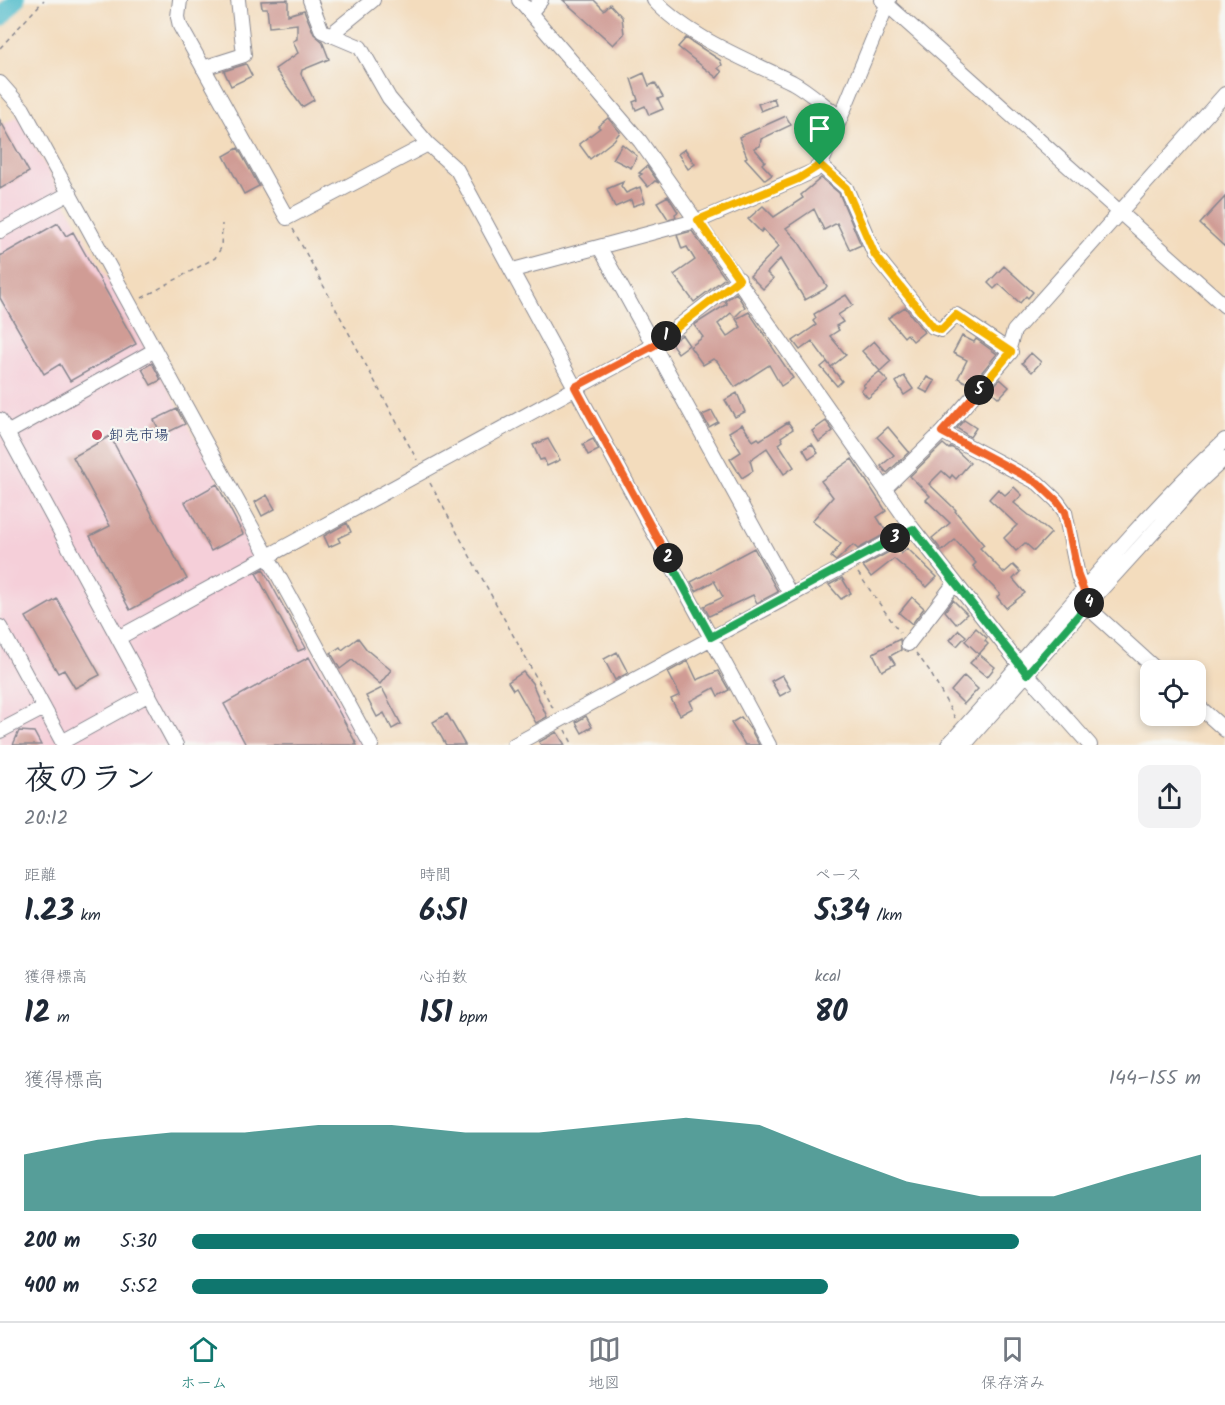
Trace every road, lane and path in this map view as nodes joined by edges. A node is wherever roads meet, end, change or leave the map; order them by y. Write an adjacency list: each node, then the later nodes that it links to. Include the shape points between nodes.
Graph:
1 (44, 0): 12 (path)
2 (180, 0): 13 (street, via 180,27)
3 (238, 0): 13 (street, via 244,55)
4 (310, 0): 11 (street, via 322,31)
5 (373, 0): 11 (street)
6 (519, 0): 10 (street)
7 (542, 0): 10 (street)
8 (654, 0): 16 (street, via 681,23 794,83)
9 (886, 1): 16 (street); 20 (street)
10 (530, 13): 21 (street, via 640,141)
11 (330, 35): 17 (street, via 360,47 380,85)
12 (0, 48)
13 (203, 68): 17 (street, via 287,218)
14 (0, 83): 19 (street, via 23,109)
15 (1225, 94): 20 (street)
16 (840, 117): 18 (street)
17 (428, 144): 25 (street, via 457,170)
18 (820, 165): 21 (street, via 798,179); 30 (street, via 846,188 875,255 933,327 941,330 956,315)
19 (70, 193): 23 (street); 27 (street)
20 (1120, 213): 28 (street); 30 (street, via 1014,331)
21 (698, 220): 24 (street); 26 (street)
22 (222, 224): 27 (path, via 222,248 215,258)
23 (0, 231)
24 (600, 248): 25 (street); 29 (street)
25 (513, 270): 32 (street)
26 (739, 279): 29 (street); 38 (street)
27 (131, 304): 31 (street)
28 (1225, 306)
29 (653, 346): 32 (street); 43 (street)
30 (1009, 348): 34 (street, via 1011,352)
31 (155, 350): 35 (street); 40 (street)
32 (575, 387): 40 (street); 46 (street)
33 (0, 420): 35 (street)
34 (942, 432): 38 (street); 42 (street, via 1038,483 1057,501 1065,512)
35 (7, 433): 47 (street)
36 (1225, 440): 42 (street, via 1190,472)
37 (1225, 458): 44 (street)
38 (885, 488): 39 (street)
39 (913, 529): 41 (street); 43 (street)
40 (268, 556): 47 (street); 58 (street)
41 (955, 583): 48 (street); 50 (street)
42 (1084, 589): 44 (street); 50 (street)
43 (790, 594): 46 (street)
44 (1089, 603): 49 (street, via 1093,612); 50 (street)
45 (0, 627): 52 (street)
46 (711, 637): 59 (street); 60 (street)
47 (118, 638): 51 (street)
48 (908, 644)
49 (1146, 660)
50 (1023, 669): 61 (street); 62 (street); 63 (street)
51 (149, 694): 56 (street); 57 (street)
52 (44, 708): 55 (street); 56 (street)
53 (1206, 713): 54 (street)
54 (1225, 730)
55 (0, 731)
56 (63, 743)
57 (176, 745)
58 (371, 745)
59 (514, 745)
60 (769, 745)
61 (948, 745)
62 (964, 745)
63 (1090, 745)

